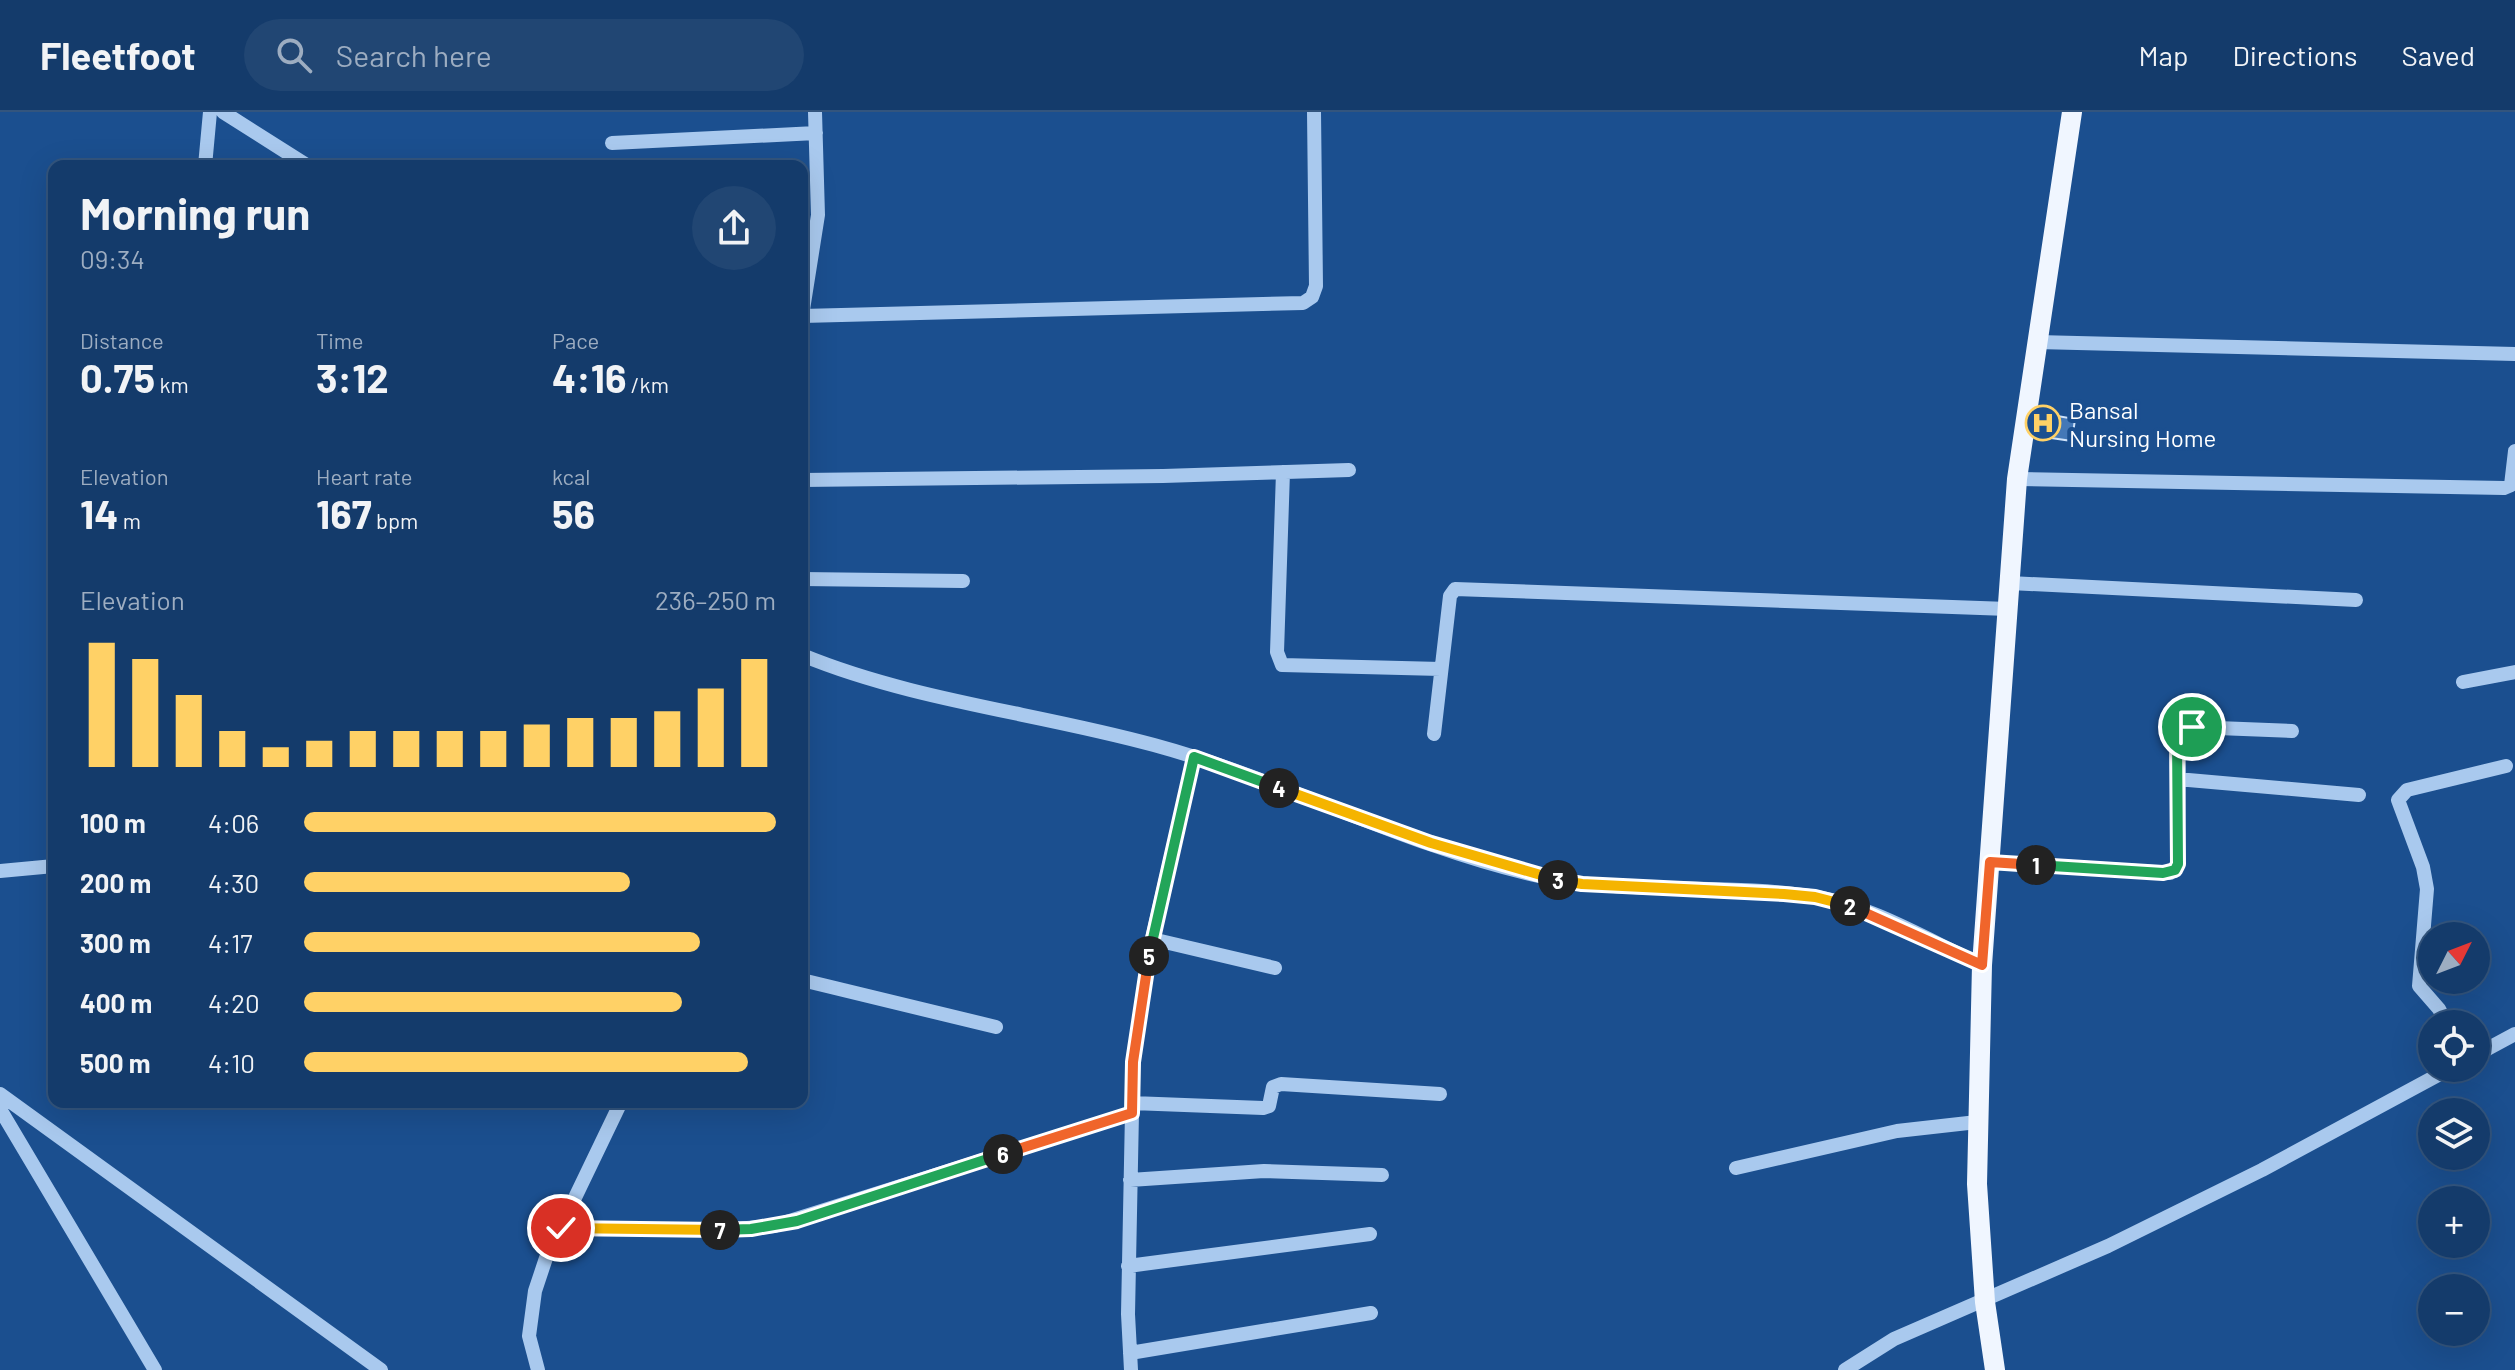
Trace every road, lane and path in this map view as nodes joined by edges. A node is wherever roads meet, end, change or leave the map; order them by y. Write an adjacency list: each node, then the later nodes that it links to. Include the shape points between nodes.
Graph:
1 (210, 112): 8 (street)
2 (223, 112): 9 (street)
3 (815, 112): 6 (street)
4 (1314, 112): 11 (street, via 1316,286 1303,303)
5 (2072, 112): 12 (main road)
6 (816, 133): 7 (street); 10 (street, via 818,215)
7 (612, 143)
8 (206, 160)
9 (299, 160)
10 (808, 275)
11 (808, 316)
12 (2037, 342): 13 (street); 17 (main road)
13 (2515, 354)
14 (2515, 451): 17 (street, via 2511,485 2504,488)
15 (1349, 470): 16 (street)
16 (1283, 472): 18 (street); 25 (street, via 1277,652 1282,665)
17 (2017, 479): 21 (main road)
18 (808, 480)
19 (808, 579): 20 (street)
20 (963, 581)
21 (2010, 583): 22 (street); 23 (main road)
22 (2356, 600)
23 (2008, 609): 25 (street, via 1455,589); 34 (main road)
24 (808, 657): 30 (street, via 884,682)
25 (1441, 669): 29 (street)
26 (2515, 672): 27 (street)
27 (2463, 682)
28 (2292, 731): 32 (street, via 2184,727 2177,737)
29 (1434, 734)
30 (1194, 757): 37 (street); 38 (street, via 1533,875 1582,884 1815,897 1868,913)
31 (2506, 766): 41 (street, via 2407,790 2398,800 2427,889 2419,986)
32 (2177, 779): 33 (street); 34 (street, via 2178,864 2170,873)
33 (2359, 795)
34 (1990, 862): 38 (main road)
35 (48, 867): 36 (street)
36 (0, 871)
37 (1152, 939): 39 (street); 49 (street, via 1137,1025)
38 (1982, 965): 51 (main road)
39 (1275, 968)
40 (808, 981): 42 (street)
41 (2440, 1010)
42 (996, 1027)
43 (2515, 1034): 44 (street)
44 (2490, 1047)
45 (2425, 1082): 58 (street, via 2262,1170)
46 (0, 1094): 62 (street)
47 (1440, 1094): 49 (street, via 1281,1084 1273,1087 1269,1106 1263,1108)
48 (618, 1108): 55 (street)
49 (1132, 1108): 54 (street); 55 (street, via 774,1226)
50 (0, 1109): 61 (street)
51 (1977, 1122): 52 (street, via 1897,1131); 58 (main road)
52 (1736, 1168)
53 (1382, 1175): 54 (street, via 1264,1171)
54 (1130, 1180): 57 (street)
55 (561, 1228): 63 (street, via 530,1313 529,1336)
56 (1370, 1234): 57 (street)
57 (1128, 1266): 60 (street)
58 (1985, 1302): 65 (street, via 1894,1339); 66 (main road)
59 (1371, 1313): 60 (street)
60 (1130, 1353): 64 (street)
61 (155, 1370)
62 (381, 1370)
63 (538, 1370)
64 (1131, 1370)
65 (1845, 1370)
66 (1995, 1370)

